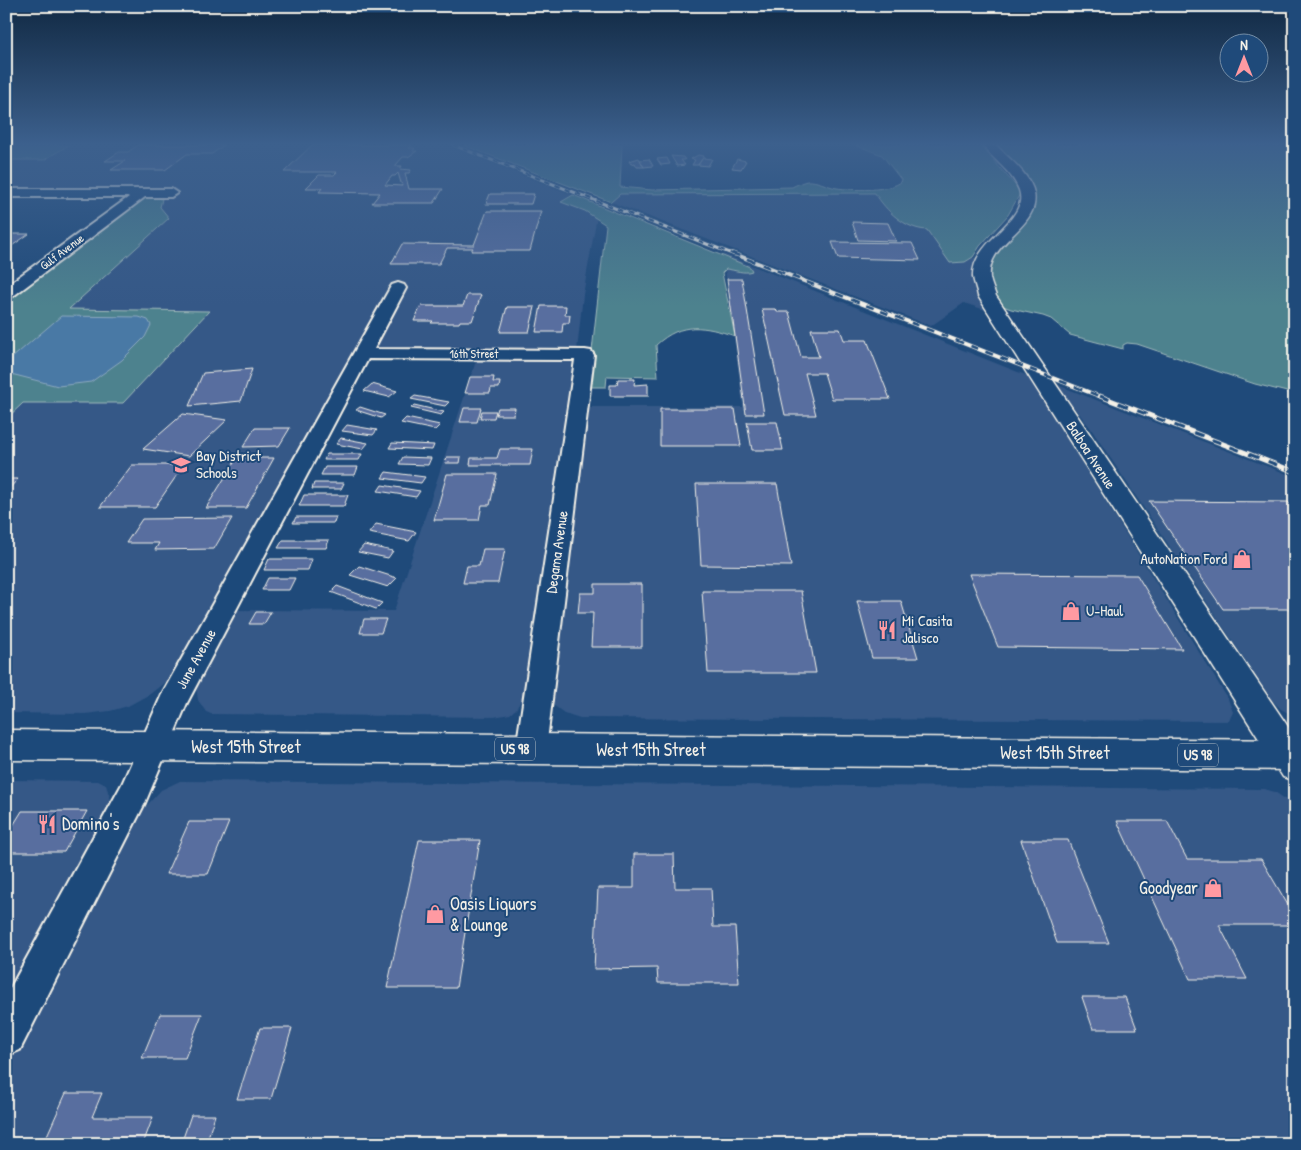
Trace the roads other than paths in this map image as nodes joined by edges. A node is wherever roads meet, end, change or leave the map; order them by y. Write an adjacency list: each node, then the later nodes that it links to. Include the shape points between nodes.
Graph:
1 (134, 199): 4 (street, Gulf Avenue)
2 (1028, 199): 10 (main road, Balboa Avenue, via 1022,214 983,261 981,279 987,296)
3 (398, 288): 5 (street, June Avenue)
4 (6, 294)
5 (363, 354): 6 (street, 16th Street); 8 (street, June Avenue, via 173,701)
6 (586, 355): 9 (street, Degama Avenue)
7 (6, 745): 8 (main road, West 15th Street / US 98)
8 (154, 746): 9 (main road, West 15th Street / US 98); 11 (street, June Avenue, via 134,793)
9 (531, 749): 10 (main road, West 15th Street / US 98)
10 (1292, 759)
11 (6, 1036)

